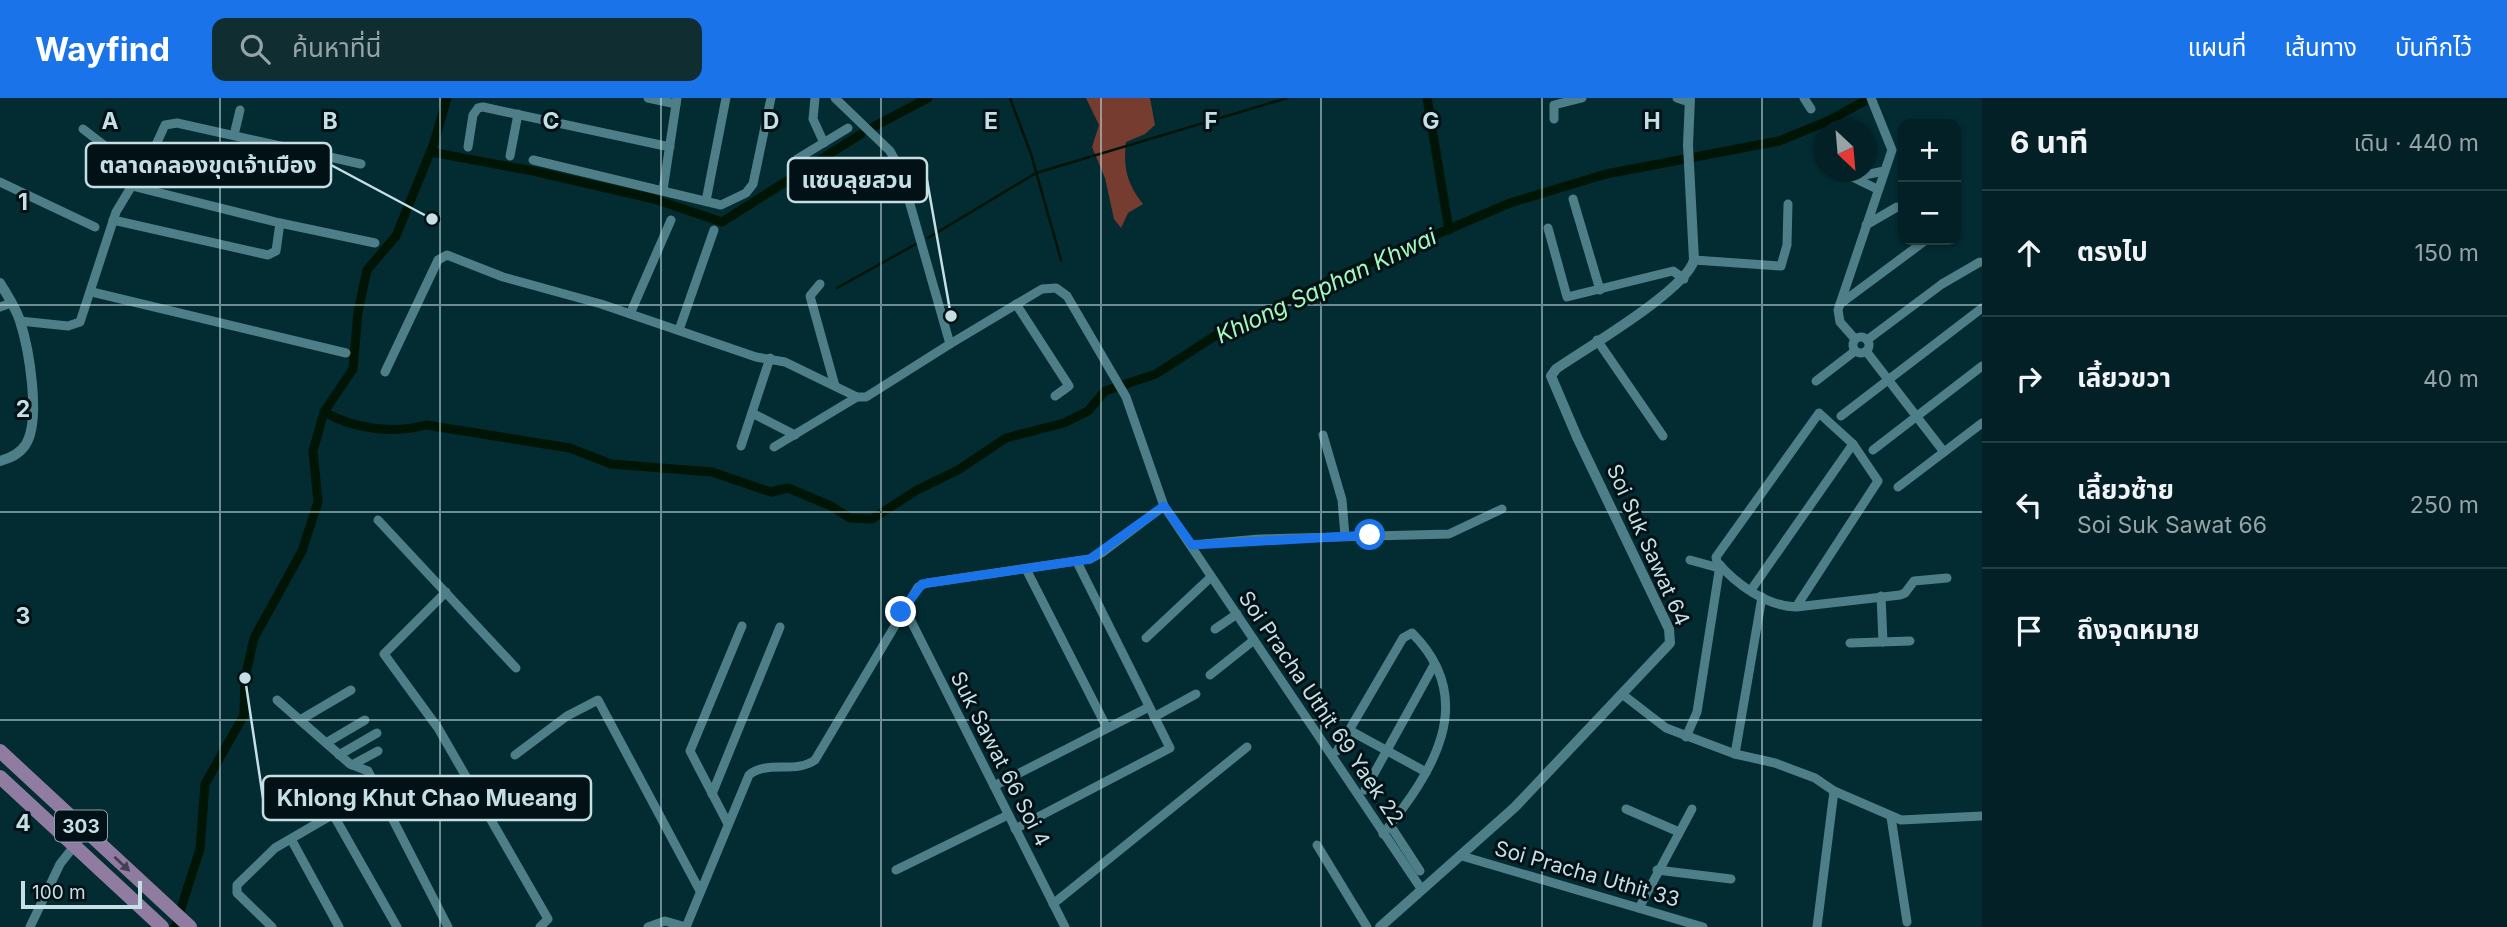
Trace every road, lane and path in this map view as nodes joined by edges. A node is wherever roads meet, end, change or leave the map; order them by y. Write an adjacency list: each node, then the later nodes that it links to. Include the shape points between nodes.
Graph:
1 (648, 98): 12 (street)
2 (726, 98): 38 (street)
3 (771, 98): 38 (street, via 753,184 746,193 721,205)
4 (815, 98): 20 (street, via 813,120)
5 (835, 98): 67 (street, via 890,151 900,169)
6 (1582, 98): 10 (street)
7 (1677, 98): 11 (street)
8 (1804, 98): 13 (street)
9 (1871, 98): 28 (street, via 1892,150)
10 (1559, 100): 16 (street, via 1554,105)
11 (1689, 100): 50 (street)
12 (677, 101): 22 (street)
13 (1811, 109)
14 (240, 110): 19 (street)
15 (518, 114): 21 (street, via 478,108); 22 (street); 24 (street)
16 (1554, 119)
17 (848, 128): 20 (street)
18 (83, 129): 30 (street)
19 (234, 135): 23 (street, via 170,123); 27 (street)
20 (824, 143): 25 (street)
21 (468, 147)
22 (670, 147): 36 (street)
23 (154, 149): 30 (street); 31 (street)
24 (510, 156)
25 (797, 159)
26 (533, 160): 36 (street)
27 (361, 164)
28 (1884, 171): 29 (street); 35 (street)
29 (1877, 172)
30 (141, 173): 34 (street)
31 (287, 178)
32 (0, 182): 45 (street)
33 (1864, 182): 35 (street)
34 (132, 186): 41 (street); 43 (street)
35 (1877, 189): 44 (street)
36 (663, 190): 38 (street)
37 (1573, 199): 55 (street)
38 (706, 201)
39 (1788, 204): 50 (street, via 1782,266)
40 (1897, 207): 44 (street)
41 (113, 220): 43 (street, via 268,255 276,251); 56 (street)
42 (671, 220): 61 (street)
43 (280, 223): 48 (street)
44 (1866, 225): 58 (street)
45 (95, 227)
46 (1548, 228): 55 (street, via 1567,297)
47 (714, 230): 63 (street)
48 (375, 243)
49 (1919, 245): 58 (street)
50 (1694, 260): 52 (street, Soi Suk Sawat 64)
51 (1980, 262): 66 (street)
52 (1684, 279): 55 (street, via 1673,271); 64 (street, Soi Suk Sawat 64)
53 (0, 283): 59 (street)
54 (820, 284): 76 (street, via 810,296)
55 (1600, 290)
56 (92, 292): 62 (street, via 84,317 74,325); 70 (street)
57 (1016, 304): 67 (street, Soi Pracha Uthit 69 Yaek 22); 77 (street, via 1069,386); 93 (street, Soi Pracha Uthit 69 Yaek 22, via 1042,289 1062,290 1126,397)
58 (1840, 304): 65 (street, via 1840,322)
59 (6, 305): 62 (street)
60 (1982, 308): 74 (street)
61 (630, 314): 63 (street); 73 (street, via 447,256 438,260)
62 (20, 321): 91 (street, via 32,388 30,435 25,447)
63 (679, 330): 71 (street)
64 (1597, 340): 85 (street); 124 (street, Soi Suk Sawat 64, via 1552,373 1553,384 1671,638 1666,650)
65 (1855, 340): 66 (street); 68 (street)
66 (1867, 340): 69 (street)
67 (950, 344): 78 (street, Soi Pracha Uthit 69 Yaek 22, via 866,397)
68 (1855, 351): 69 (street); 75 (street)
69 (1866, 351): 74 (street)
70 (346, 353)
71 (770, 358): 76 (street); 79 (street)
72 (1982, 366): 81 (street)
73 (385, 372)
74 (1888, 380): 80 (street); 81 (street)
75 (1816, 381)
76 (835, 386): 78 (street)
77 (1055, 396)
78 (857, 397): 83 (street, Soi Pracha Uthit 69 Yaek 22)
79 (752, 413): 83 (street); 87 (street)
80 (1842, 416)
81 (1916, 416): 89 (street); 90 (street)
82 (1982, 423): 90 (street)
83 (795, 435): 88 (street, Soi Pracha Uthit 69 Yaek 22)
84 (1323, 435): 96 (street, via 1342,500)
85 (1663, 436)
86 (1853, 444): 100 (street, via 1822,413 1816,414 1716,557); 104 (street); 109 (street, via 1878,476 1877,486)
87 (741, 446)
88 (774, 447)
89 (1872, 450)
90 (1944, 452): 92 (street)
91 (0, 461)
92 (1898, 487)
93 (1164, 506): 97 (street, Soi Pracha Uthit 69 Yaek 22); 99 (street, via 1103,552)
94 (1502, 509): 96 (street, via 1449,534)
95 (378, 520): 105 (street)
96 (1345, 536): 97 (street)
97 (1192, 545): 102 (street, Soi Pracha Uthit 69 Yaek 22)
98 (1690, 561): 100 (street)
99 (1077, 562): 101 (street); 126 (street)
100 (1719, 567): 104 (street); 133 (street, via 1697,712)
101 (1026, 569): 108 (street, via 922,584); 130 (street)
102 (1211, 577): 110 (street, Soi Pracha Uthit 69 Yaek 22); 114 (street)
103 (1947, 578): 106 (street, via 1914,581 1905,593)
104 (1751, 590): 107 (street)
105 (446, 592): 120 (street); 184 (street, via 384,654 443,735 548,919)
106 (1881, 596): 109 (street); 117 (street)
107 (1762, 597): 109 (street, via 1780,606); 140 (street)
108 (904, 607): 146 (street, Suk Sawat 66 Soi 4); 158 (street, via 815,760 751,772)
109 (1796, 607)
110 (1237, 614): 113 (street); 115 (street, Soi Pracha Uthit 69 Yaek 22)
111 (742, 626): 150 (street, via 690,751)
112 (780, 627): 150 (street)
113 (1215, 629)
114 (1146, 638)
115 (1254, 640): 121 (street); 163 (street, Soi Pracha Uthit 69 Yaek 22)
116 (1910, 641): 117 (street)
117 (1884, 642): 118 (street)
118 (1850, 643)
119 (1434, 665): 131 (street, via 1413,634 1406,634); 139 (street); 144 (street, via 1447,707 1442,738)
120 (516, 668)
121 (1210, 675)
122 (351, 691): 128 (street)
123 (1196, 694): 127 (street)
124 (1622, 694): 133 (street, via 1651,718); 167 (street, Soi Suk Sawat 64)
125 (277, 699): 128 (street)
126 (1149, 707): 127 (street); 130 (street)
127 (1154, 716): 160 (street, via 1168,743 1167,752)
128 (300, 720): 134 (street)
129 (365, 720): 134 (street)
130 (1107, 728): 146 (street)
131 (1349, 730): 138 (street); 139 (street)
132 (377, 733): 141 (street)
133 (1686, 737): 140 (street)
134 (326, 743): 141 (street)
135 (1247, 747): 174 (street)
136 (0, 751): 161 (main road, 303)
137 (378, 751): 143 (street)
138 (1337, 751)
139 (1386, 751): 144 (street); 148 (street)
140 (1735, 754): 149 (street, via 1815,778)
141 (339, 755): 143 (street)
142 (515, 755): 173 (street, via 567,716 598,701)
143 (352, 765): 147 (street, via 365,768)
144 (1426, 772): 159 (street)
145 (0, 778): 165 (main road, 303)
146 (994, 786): 155 (street, Suk Sawat 66 Soi 4)
147 (378, 788): 154 (street); 183 (street)
148 (1365, 790)
149 (1834, 792): 157 (street); 191 (street)
150 (712, 794): 158 (street)
151 (325, 800): 154 (street)
152 (1626, 809): 162 (street)
153 (1692, 809): 162 (street)
154 (333, 813): 164 (street); 182 (street)
155 (1008, 815): 160 (street, Suk Sawat 66 Soi 4); 168 (street)
156 (1982, 816): 157 (street, via 1913,821)
157 (1891, 817): 176 (street)
158 (728, 824): 173 (street)
159 (1390, 825): 163 (street); 170 (street)
160 (1015, 829): 174 (street, Suk Sawat 66 Soi 4)
161 (86, 831): 165 (street); 180 (main road, 303, one-way to 180)
162 (1679, 832): 169 (street)
163 (1383, 834): 172 (street, Soi Pracha Uthit 69 Yaek 22)
164 (291, 839): 177 (street, via 266,855 236,889); 181 (street)
165 (73, 845): 178 (street); 179 (main road, 303)
166 (1317, 845): 188 (street)
167 (1462, 856): 172 (street, Soi Suk Sawat 64); 175 (street, Soi Pracha Uthit 33)
168 (897, 870)
169 (1657, 870): 171 (street); 175 (street)
170 (1420, 871)
171 (1731, 879)
172 (1422, 890): 189 (street, Soi Suk Sawat 64)
173 (700, 891): 186 (street)
174 (1053, 904): 187 (street, Suk Sawat 66 Soi 4)
175 (1639, 908): 190 (street, Soi Pracha Uthit 33)
176 (1907, 922)
177 (268, 926)
178 (30, 927)
179 (162, 927)
180 (190, 927)
181 (339, 927)
182 (397, 927)
183 (449, 927)
184 (540, 927)
185 (648, 927): 186 (street, via 665,921)
186 (686, 927)
187 (1065, 927)
188 (1367, 927)
189 (1380, 927)
190 (1703, 927)
191 (1817, 927)

